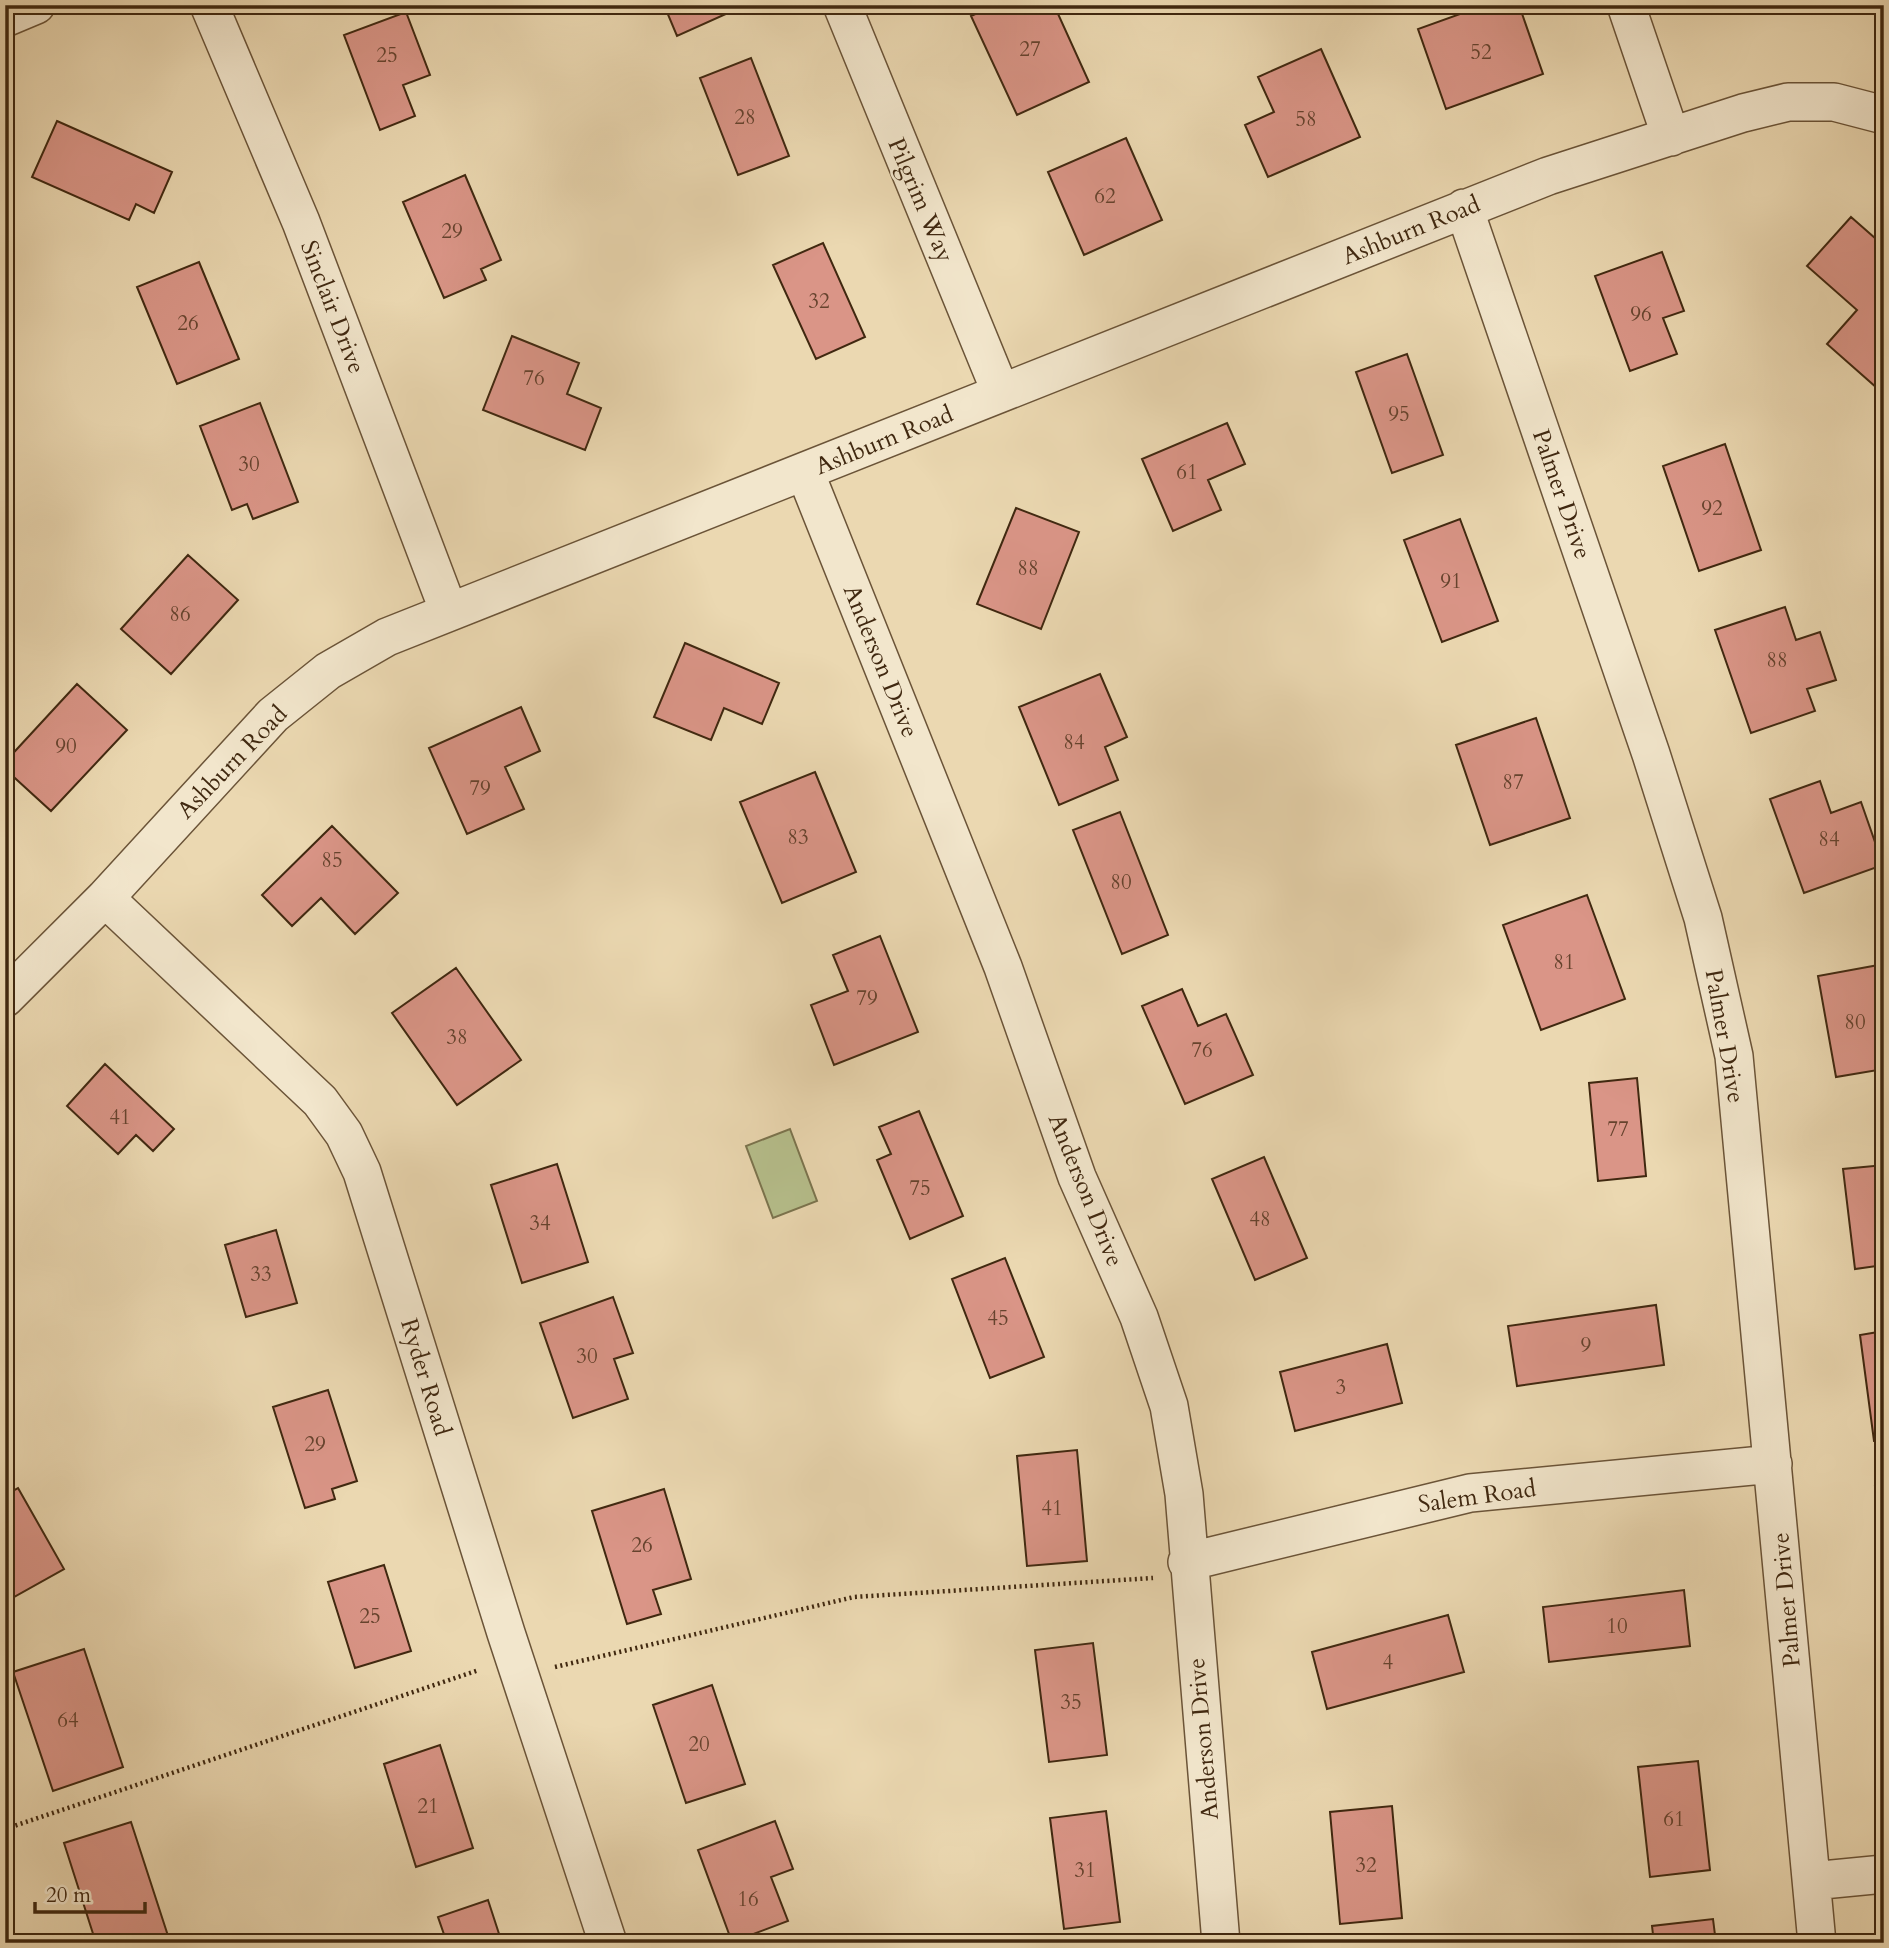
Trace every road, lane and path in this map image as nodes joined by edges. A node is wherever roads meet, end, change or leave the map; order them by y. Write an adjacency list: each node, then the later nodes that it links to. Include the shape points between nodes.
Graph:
1 (36, 5): 5 (street)
2 (209, 5): 11 (street, Sinclair Drive, via 301,222)
3 (842, 5): 9 (street, Pilgrim Way)
4 (1626, 5): 7 (street)
5 (5, 18)
6 (1884, 115): 7 (street, Ashburn Road, via 1834,102 1788,102)
7 (1671, 136): 8 (street, Ashburn Road)
8 (1464, 208): 9 (street, Ashburn Road); 14 (street, Palmer Drive, via 1703,918 1734,1056)
9 (1001, 393): 10 (street, Ashburn Road)
10 (805, 472): 11 (street, Ashburn Road); 15 (street, Anderson Drive, via 1003,967 1077,1177 1157,1365 1170,1405 1184,1494)
11 (449, 612): 12 (street, Ashburn Road, via 387,637 328,671 273,715)
12 (105, 898): 13 (street, Ashburn Road); 16 (street, Ryder Road, via 320,1101 344,1134 362,1171)
13 (5, 998)
14 (1773, 1464): 15 (street, Salem Road, via 1470,1493); 19 (street, Palmer Drive)
15 (1188, 1569): 16 (path, via 854,1597); 21 (street, Anderson Drive)
16 (517, 1667): 17 (path); 20 (street, Ryder Road)
17 (5, 1829)
18 (1884, 1874): 19 (street)
19 (1812, 1881): 22 (street, Palmer Drive)
20 (608, 1943)
21 (1221, 1943)
22 (1818, 1943)

